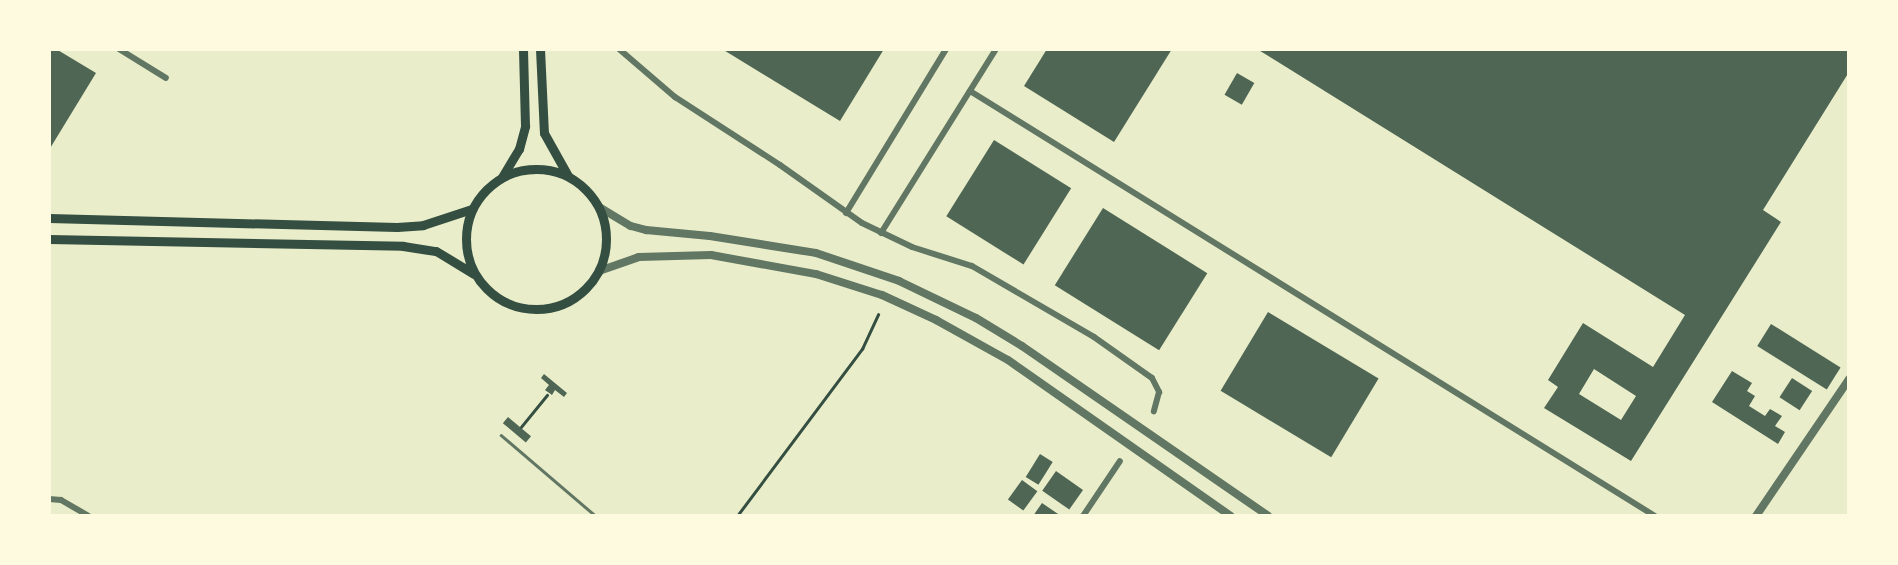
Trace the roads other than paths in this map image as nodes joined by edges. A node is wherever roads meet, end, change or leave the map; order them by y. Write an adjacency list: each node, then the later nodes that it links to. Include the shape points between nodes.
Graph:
1 (119, 49): 7 (street)
2 (523, 49): 9 (main road, via 525,126 519,149)
3 (540, 49): 10 (main road, via 544,134)
4 (619, 49): 13 (street, via 675,97)
5 (946, 49): 13 (street)
6 (996, 49): 8 (street)
7 (166, 78)
8 (970, 91): 15 (street); 29 (street)
9 (502, 177): 10 (main road, via 536,169); 12 (main road)
10 (569, 177): 11 (main road)
11 (599, 207): 17 (main road, via 606,242); 28 (street, via 646,230 816,253 909,285 976,317 1022,346)
12 (472, 209): 14 (main road, via 423,225 397,227); 18 (main road, via 466,243)
13 (846, 213): 15 (street)
14 (49, 218)
15 (881, 233): 20 (street, via 972,266 1094,337 1152,378 1159,392)
16 (49, 239): 18 (main road, via 413,247 444,255)
17 (599, 271): 18 (main road, via 574,298 539,309 503,301); 27 (street, via 639,257 711,256 816,274 881,295 1008,360)
18 (476, 276)
19 (1849, 379): 30 (street)
20 (1154, 411)
21 (501, 435): 25 (lane)
22 (1121, 461): 26 (street)
23 (49, 499): 24 (street, via 61,500)
24 (89, 516)
25 (596, 516)
26 (1083, 516)
27 (1231, 516)
28 (1268, 516)
29 (1655, 516)
30 (1756, 516)

